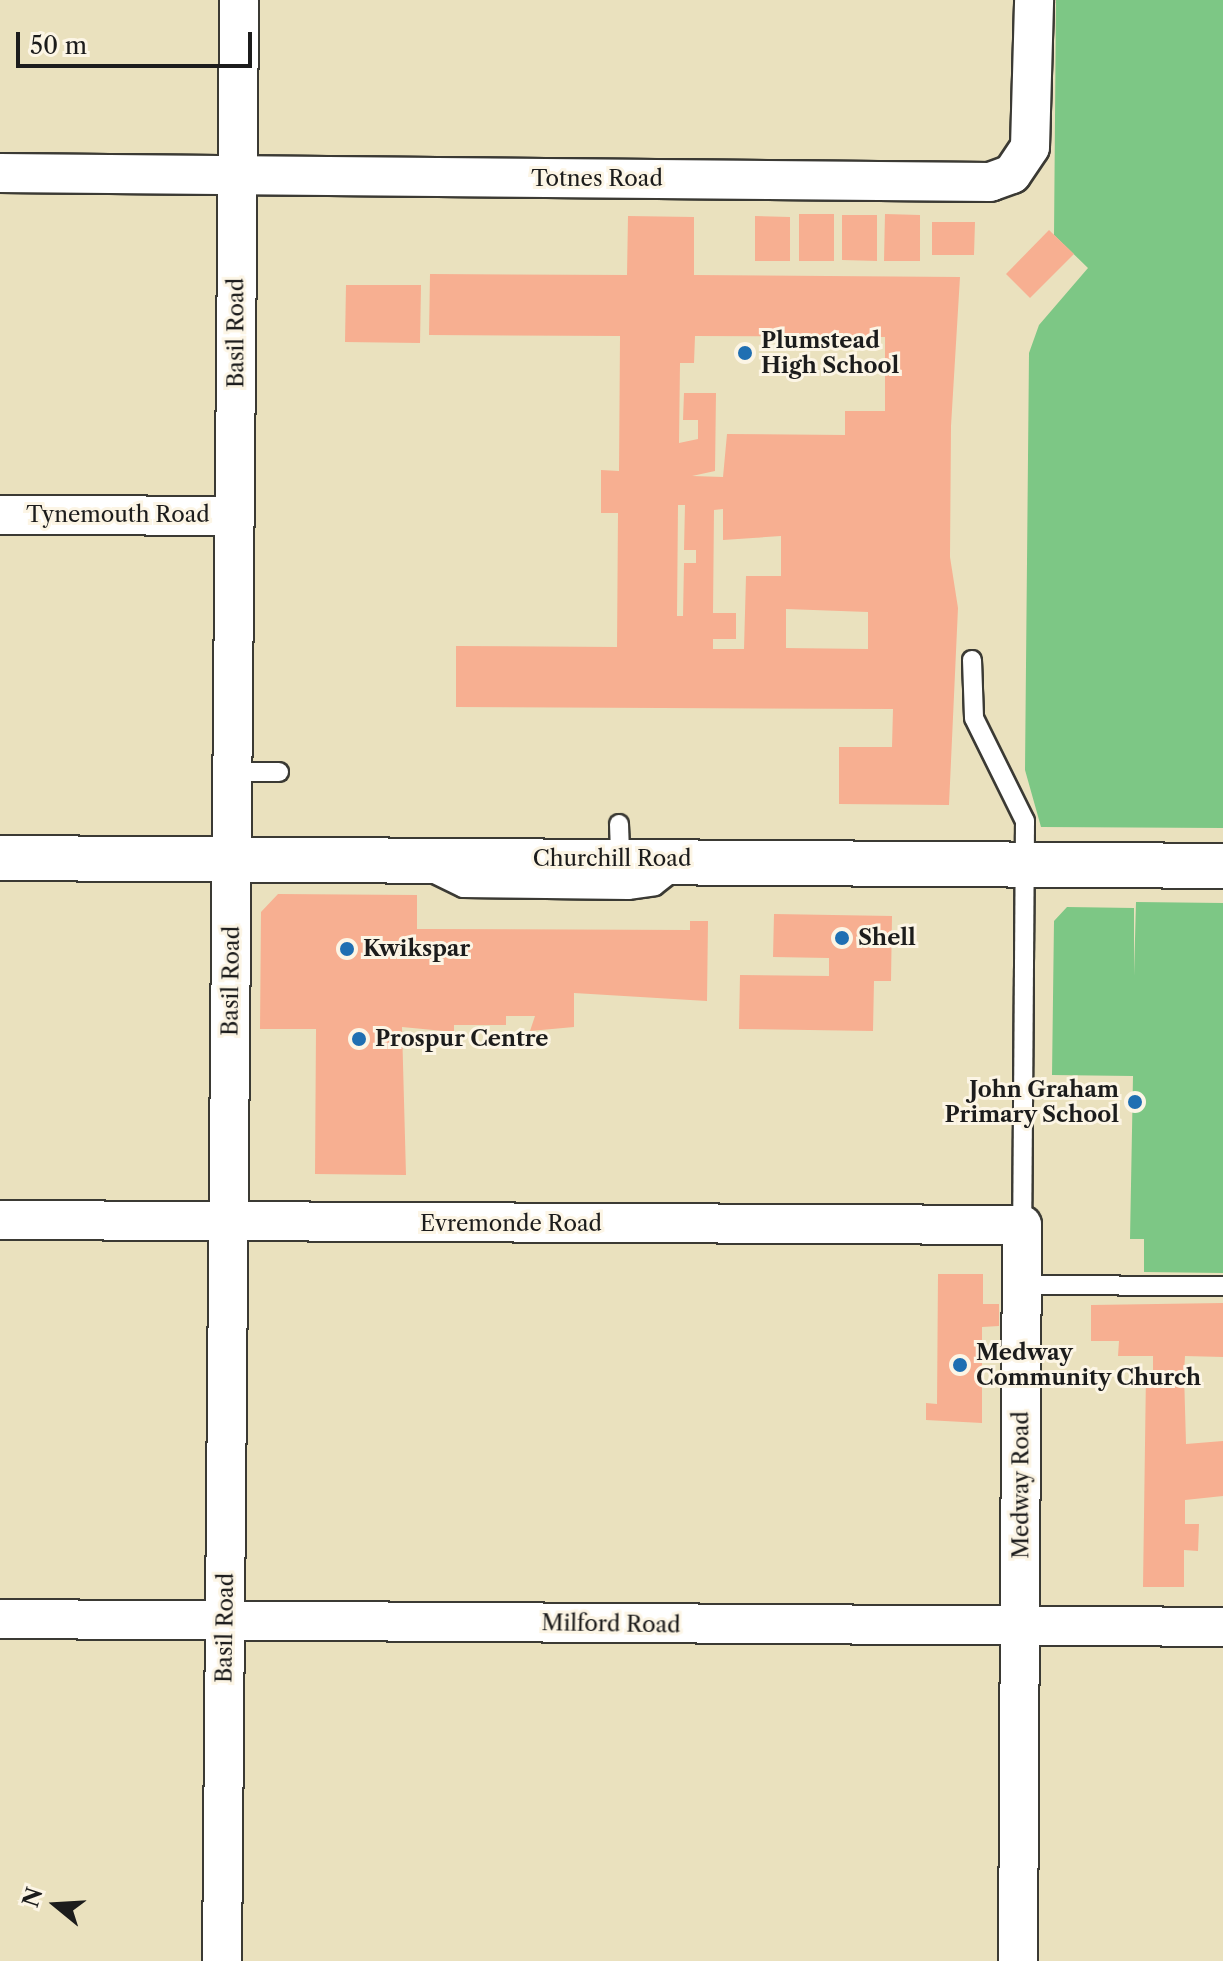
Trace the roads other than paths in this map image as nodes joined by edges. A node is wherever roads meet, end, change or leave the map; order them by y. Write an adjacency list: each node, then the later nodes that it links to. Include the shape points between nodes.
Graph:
1 (239, 0): 4 (street, Basil Road)
2 (1034, 0): 4 (street, Totnes Road, via 1030,147 1002,179)
3 (0, 173): 4 (street, Totnes Road)
4 (237, 176): 6 (street, Basil Road)
5 (0, 515): 6 (street, Tynemouth Road)
6 (235, 516): 8 (street, Basil Road)
7 (972, 660): 14 (lane, Medway Road, via 974,718 1025,815)
8 (233, 772): 9 (lane); 13 (street, Basil Road)
9 (279, 772)
10 (0, 858): 13 (street, Churchill Road)
11 (410, 859): 12 (street, Churchill Road, via 619,842); 12 (lane, via 463,888 628,890 663,882); 13 (street, Churchill Road)
12 (687, 859): 14 (street, Churchill Road)
13 (232, 860): 17 (street, Basil Road)
14 (1025, 864): 15 (street, Churchill Road); 18 (lane, Medway Road)
15 (1223, 866)
16 (0, 1220): 17 (street, Evremonde Road)
17 (229, 1223): 18 (street, Evremonde Road); 22 (street, Basil Road)
18 (1022, 1225): 19 (street, Medway Road)
19 (1021, 1285): 20 (lane); 23 (street, Medway Road)
20 (1223, 1286)
21 (0, 1619): 22 (street, Milford Road)
22 (225, 1621): 23 (street, Milford Road); 25 (street, Basil Road)
23 (1021, 1627): 24 (street, Milford Road); 26 (street, Medway Road)
24 (1223, 1627)
25 (222, 1961)
26 (1018, 1961)

